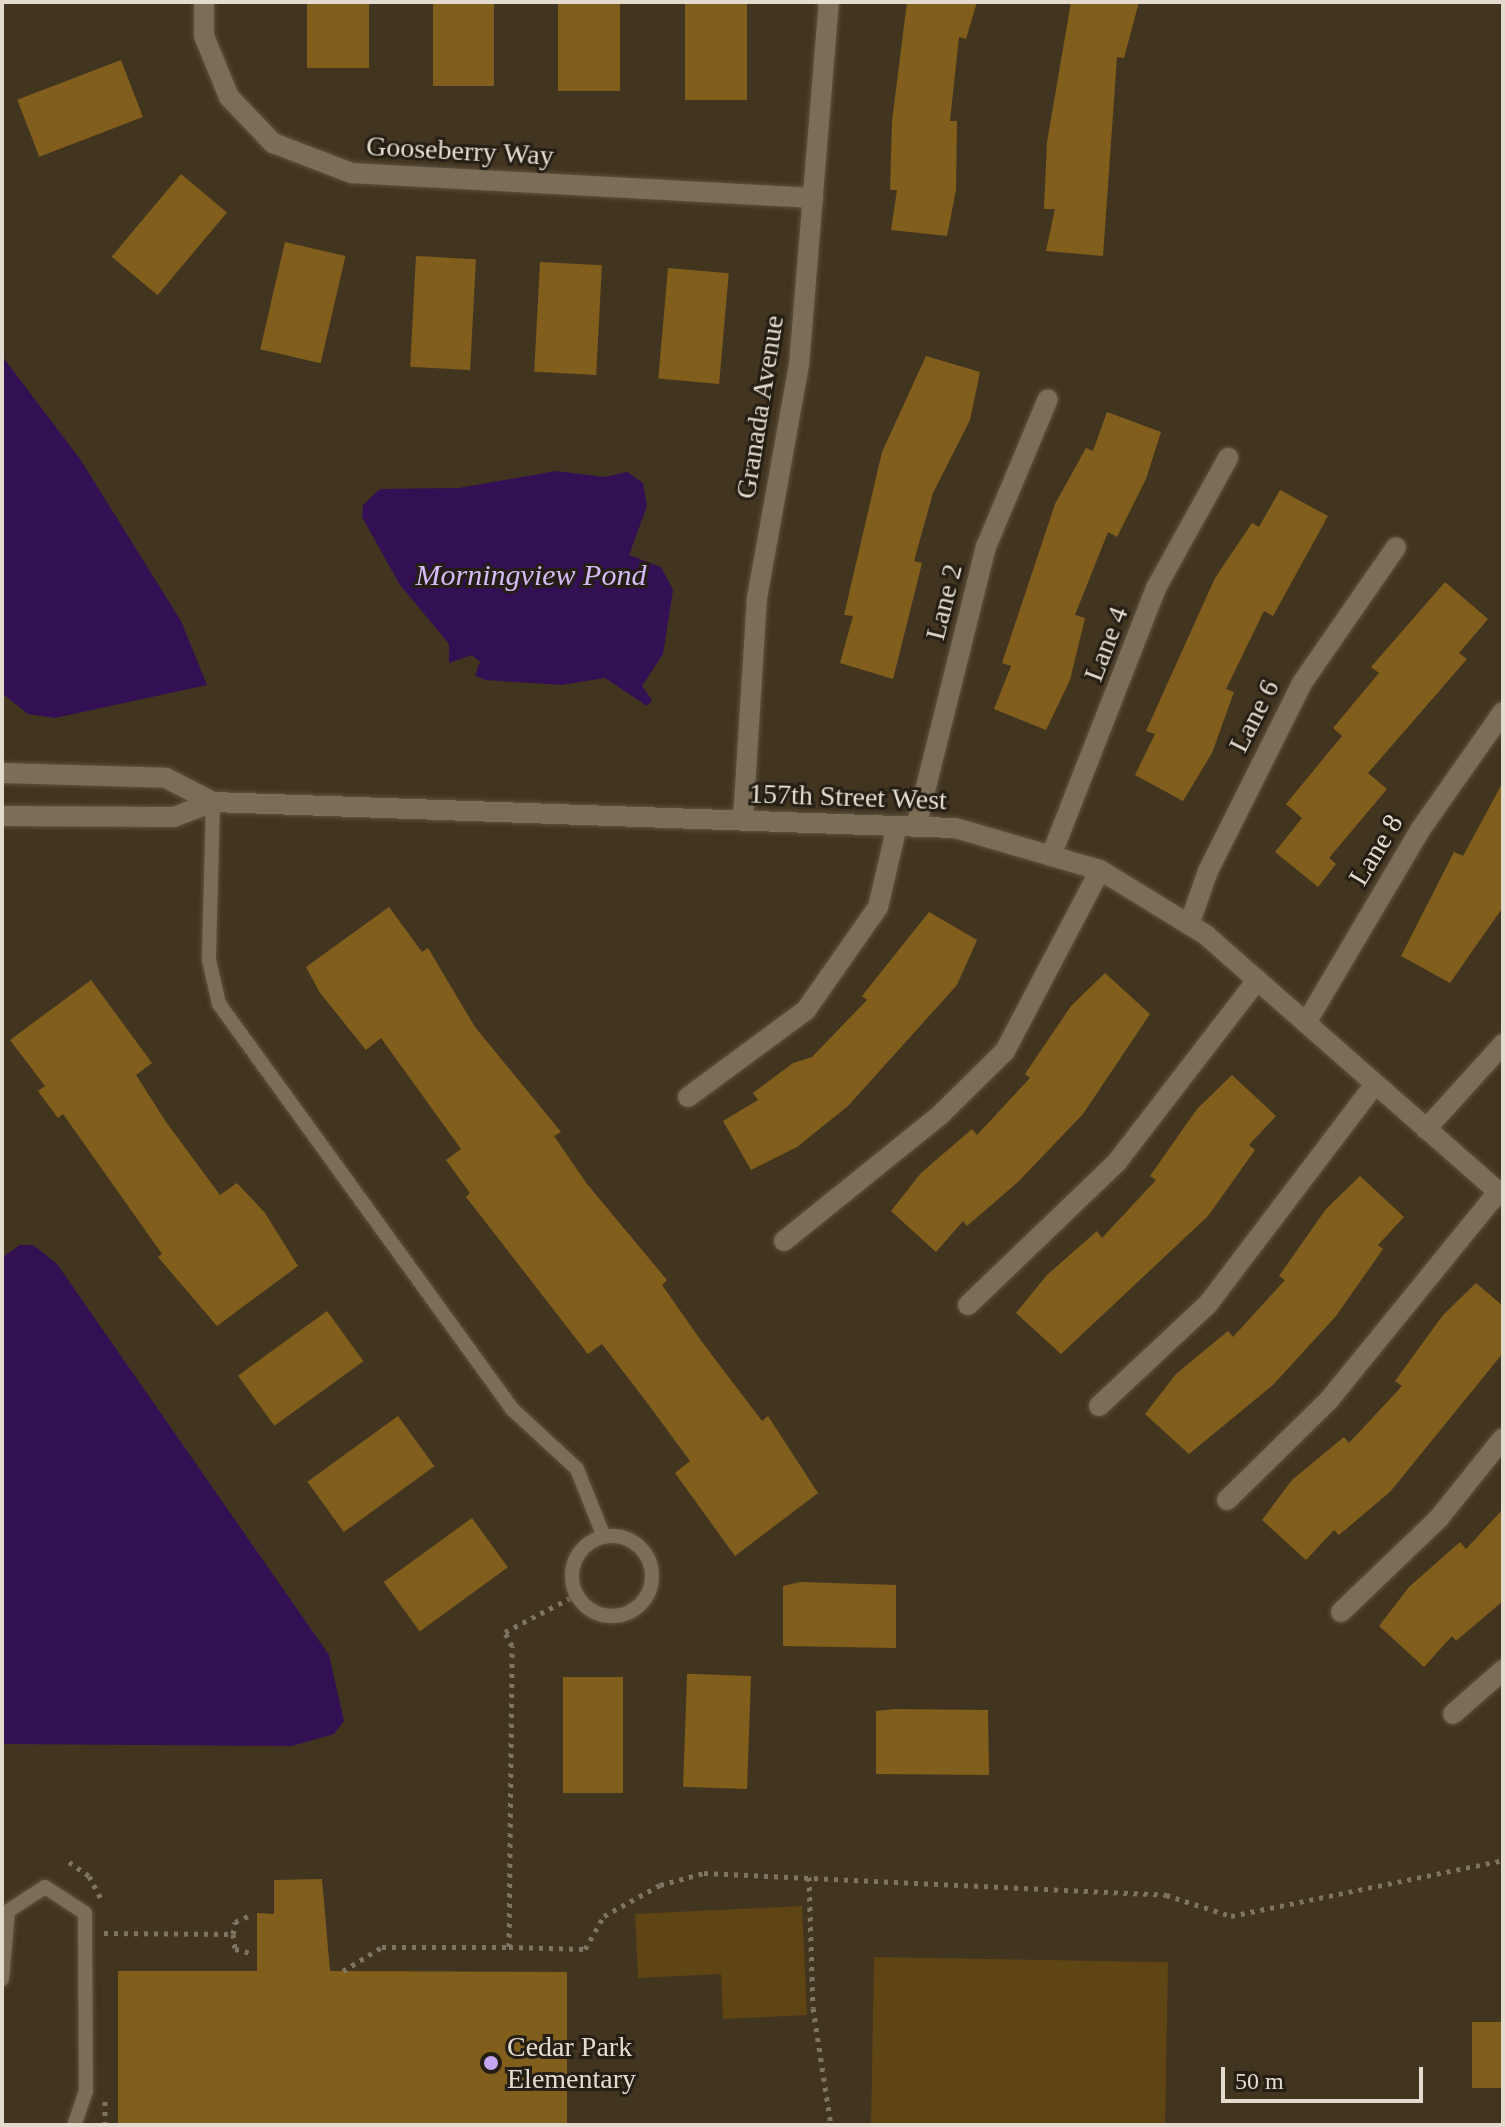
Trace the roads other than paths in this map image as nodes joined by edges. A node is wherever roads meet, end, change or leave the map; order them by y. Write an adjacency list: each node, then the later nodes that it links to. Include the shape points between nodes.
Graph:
1 (204, 2): 3 (street, Gooseberry Way, via 204,36 229,97 273,143 351,173)
2 (829, 2): 3 (street, Granada Avenue)
3 (813, 198): 11 (street, Granada Avenue, via 799,365 757,598)
4 (1048, 399): 12 (street, Lane 2, via 986,547)
5 (1228, 458): 13 (street, Lane 4, via 1156,588)
6 (1396, 547): 15 (street, Lane 6, via 1302,683 1208,871)
7 (1503, 712): 17 (street, Lane 8, via 1420,830)
8 (2, 773): 9 (street, 157th Street West, via 166,778)
9 (213, 802): 10 (street, 157th Street West, via 174,817); 11 (street, 157th Street West); 28 (lane, via 209,960 219,1004 512,1409 577,1469)
10 (2, 816)
11 (743, 820): 12 (street, 157th Street West)
12 (906, 826): 13 (street, 157th Street West, via 955,828); 20 (street, Lane 2, via 878,907 806,1010)
13 (1051, 856): 14 (street, 157th Street West)
14 (1100, 870): 15 (street, 157th Street West); 23 (street, via 1005,1051 940,1115)
15 (1189, 925): 16 (street, 157th Street West)
16 (1257, 980): 17 (street, 157th Street West); 24 (street, via 1117,1162)
17 (1306, 1023): 19 (street, 157th Street West)
18 (1503, 1044): 21 (street)
19 (1375, 1084): 21 (street, 157th Street West); 25 (street, via 1208,1304)
20 (688, 1097)
21 (1426, 1129): 22 (street, 157th Street West)
22 (1501, 1194): 27 (street, via 1329,1400)
23 (784, 1241)
24 (968, 1305)
25 (1099, 1406)
26 (1503, 1438): 29 (street, via 1439,1518)
27 (1227, 1500)
28 (604, 1537): 28 (lane, via 576,1558 576,1595 607,1615 630,1612 648,1595 651,1565 644,1550)
29 (1341, 1612)
30 (1503, 1670): 31 (street)
31 (1453, 1714)
32 (2, 1979): 33 (lane, via 8,1911 45,1887 85,1913 86,2091)
33 (74, 2125)

